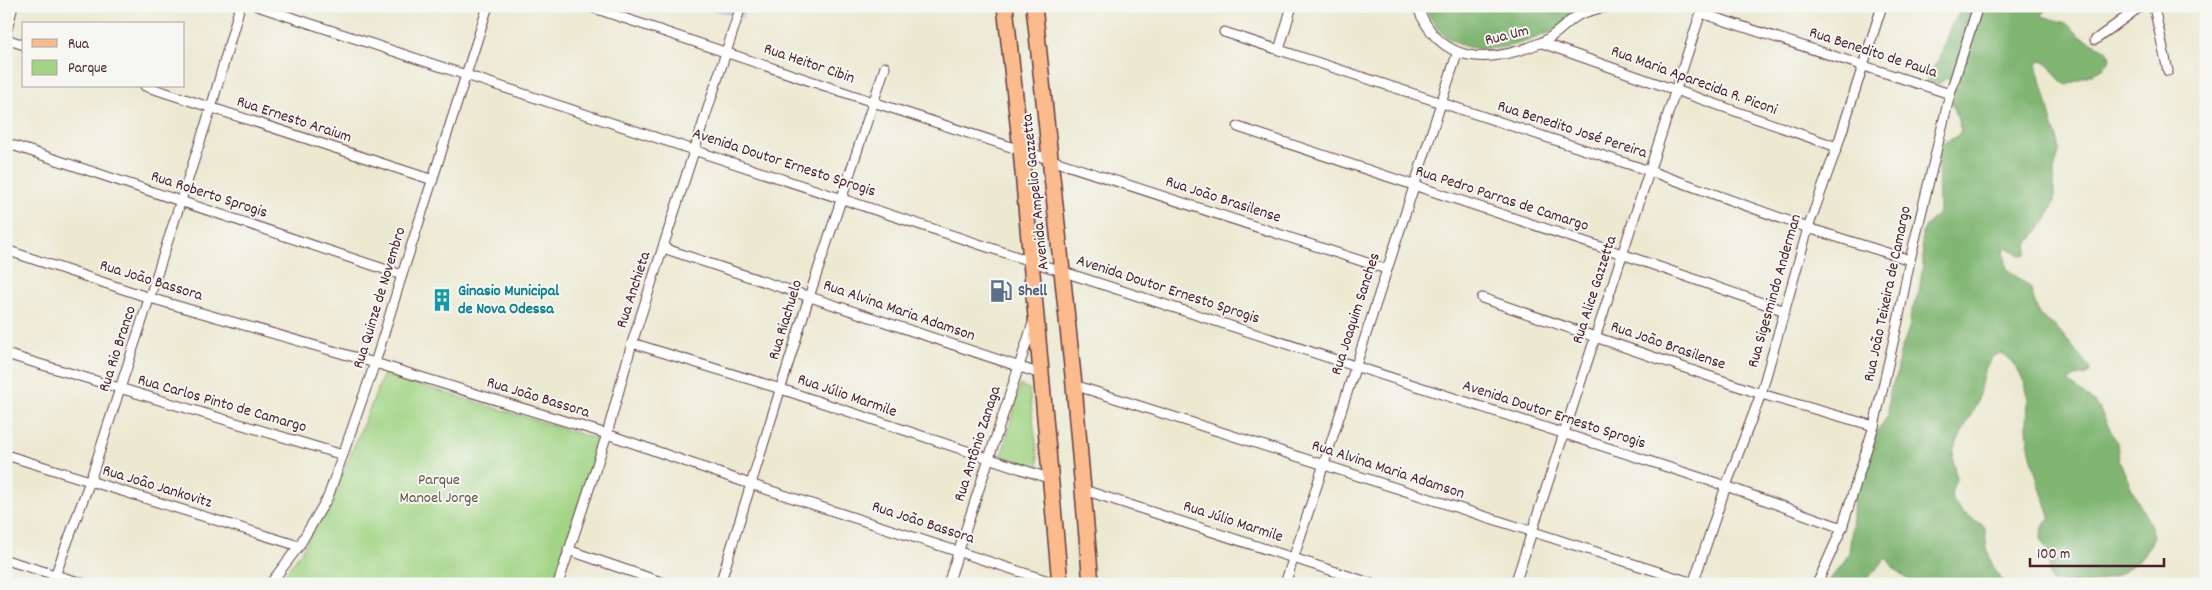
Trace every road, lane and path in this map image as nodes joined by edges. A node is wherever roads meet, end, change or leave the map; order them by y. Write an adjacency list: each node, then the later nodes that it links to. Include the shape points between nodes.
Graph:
1 (13, 6): 18 (street)
2 (240, 6): 35 (street, Rua Rio Branco)
3 (258, 6): 29 (street, Avenida Doutor Ernesto Sprogis)
4 (488, 6): 29 (street, Rua Quinze de Novembro)
5 (588, 6): 24 (street, Rua Heitor Cibin)
6 (741, 6): 24 (street, Rua Anchieta)
7 (1005, 6): 40 (main road, Avenida Ampelio Gazzetta)
8 (1034, 6): 41 (main road, Avenida Ampelio Gazzetta)
9 (1292, 6): 23 (street)
10 (1610, 6): 21 (street, Rua Um, via 1576,17)
11 (1882, 6): 26 (street, Rua Sigesmindo Anderman)
12 (1978, 6): 32 (street, Rua João Teixeira de Camargo)
13 (2142, 6): 15 (street); 20 (street)
14 (1702, 9): 26 (street, Rua Benedito de Paula); 31 (street, Rua Alice Gazzetta)
15 (2156, 9): 28 (street)
16 (1418, 10): 25 (street, Rua Um, via 1428,29)
17 (1224, 32): 23 (street, Rua Benedito José Pereira)
18 (6, 33)
19 (6, 39): 22 (street)
20 (2095, 40)
21 (1542, 43): 25 (street, Rua Um, via 1500,56 1477,58); 31 (street, Rua Maria Aparecida R. Piconi)
22 (22, 44)
23 (1279, 50): 34 (street, Rua Benedito José Pereira)
24 (726, 52): 33 (street, Rua Heitor Cibin); 39 (street, Rua Anchieta)
25 (1457, 54): 34 (street, Rua Joaquim Sanches)
26 (1864, 65): 32 (street, Rua Benedito de Paula); 38 (street, Rua Sigesmindo Anderman)
27 (885, 67): 33 (street, Rua Riachuelo)
28 (2168, 71)
29 (465, 75): 39 (street, Avenida Doutor Ernesto Sprogis); 43 (street, Rua Quinze de Novembro)
30 (152, 88): 35 (street, Rua Ernesto Araium)
31 (1675, 90): 38 (street, Rua Maria Aparecida R. Piconi); 42 (street, Rua Alice Gazzetta)
32 (1950, 94): 51 (street, Rua João Teixeira de Camargo)
33 (873, 102): 40 (street, Rua Heitor Cibin); 45 (street, Rua Riachuelo)
34 (1440, 103): 42 (street, Rua Benedito José Pereira); 44 (street, Rua Joaquim Sanches)
35 (212, 108): 43 (street, Rua Ernesto Araium); 46 (street, Rua Rio Branco)
36 (1238, 127): 44 (street, Rua Pedro Parras de Camargo)
37 (6, 143): 46 (street, Rua Roberto Sprogis)
38 (1837, 148): 47 (street, Rua Sigesmindo Anderman)
39 (695, 149): 45 (street, Avenida Doutor Ernesto Sprogis); 48 (street, Rua Anchieta)
40 (1021, 150): 41 (street, Rua João Brasilense); 52 (main road, Avenida Ampelio Gazzetta)
41 (1050, 159): 53 (street, Rua João Brasilense); 54 (main road, Avenida Ampelio Gazzetta)
42 (1650, 171): 47 (street, Rua Benedito José Pereira); 50 (street, Rua Alice Gazzetta)
43 (433, 180): 55 (street, Rua Quinze de Novembro)
44 (1413, 185): 50 (street, Rua Pedro Parras de Camargo); 53 (street, Rua Joaquim Sanches)
45 (843, 199): 52 (street, Avenida Doutor Ernesto Sprogis); 56 (street, Rua Riachuelo)
46 (181, 202): 55 (street, Rua Roberto Sprogis); 57 (street, Rua Rio Branco)
47 (1808, 228): 51 (street, Rua Benedito José Pereira); 59 (street, Rua Sigesmindo Anderman)
48 (663, 248): 56 (street, Rua Alvina Maria Adamson); 62 (street, Rua Anchieta)
49 (6, 250): 57 (street, Rua João Bassora)
50 (1622, 254): 59 (street, Rua Pedro Parras de Camargo); 61 (street, Rua Alice Gazzetta)
51 (1910, 260): 72 (street, Rua João Teixeira de Camargo)
52 (1030, 261): 54 (street, Avenida Doutor Ernesto Sprogis); 60 (main road, Avenida Ampelio Gazzetta)
53 (1386, 269): 65 (street, Rua Joaquim Sanches)
54 (1062, 271): 65 (street, Avenida Doutor Ernesto Sprogis); 68 (main road, Avenida Ampelio Gazzetta)
55 (402, 275): 64 (street, Rua Quinze de Novembro)
56 (809, 296): 66 (street, Rua Alvina Maria Adamson); 69 (street, Rua Riachuelo)
57 (150, 298): 64 (street, Rua João Bassora); 70 (street, Rua Rio Branco)
58 (1482, 298): 61 (street, Rua João Brasilense)
59 (1785, 311): 71 (street, Rua Sigesmindo Anderman)
60 (1036, 312): 66 (street, Rua Antônio Zanaga); 67 (main road, Avenida Ampelio Gazzetta)
61 (1596, 336): 71 (street, Rua João Brasilense); 74 (street, Rua Alice Gazzetta)
62 (632, 343): 69 (street, Rua Júlio Marmile); 73 (street, Rua Anchieta)
63 (6, 354): 70 (street, Rua Carlos Pinto de Camargo)
64 (376, 363): 73 (street, Rua João Bassora); 76 (street, Rua Quinze de Novembro)
65 (1355, 366): 74 (street, Avenida Doutor Ernesto Sprogis); 78 (street, Rua Joaquim Sanches)
66 (1018, 367): 67 (street, Rua Alvina Maria Adamson); 77 (street, Rua Antônio Zanaga)
67 (1041, 374): 79 (main road, Avenida Ampelio Gazzetta)
68 (1074, 385): 78 (street, Rua Alvina Maria Adamson); 83 (main road, Avenida Ampelio Gazzetta)
69 (781, 389): 77 (street, Rua Júlio Marmile); 81 (street, Rua Riachuelo)
70 (120, 390): 76 (street, Rua Carlos Pinto de Camargo); 80 (street, Rua Rio Branco)
71 (1760, 394): 72 (street, Rua João Brasilense); 82 (street, Rua Sigesmindo Anderman)
72 (1874, 426): 84 (street, Rua João Teixeira de Camargo)
73 (607, 434): 81 (street, Rua João Bassora); 87 (street, Rua Anchieta)
74 (1563, 434): 82 (street, Avenida Doutor Ernesto Sprogis); 85 (street, Rua Alice Gazzetta)
75 (6, 455): 80 (street, Rua João Jankovitz)
76 (343, 455): 86 (street, Rua Quinze de Novembro, via 328,496)
77 (988, 460): 79 (street, Rua Júlio Marmile); 88 (street, Rua Antônio Zanaga)
78 (1323, 465): 85 (street, Rua Alvina Maria Adamson); 89 (street, Rua Joaquim Sanches)
79 (1051, 479): 99 (main road, Avenida Ampelio Gazzetta)
80 (90, 482): 86 (street, Rua João Jankovitz); 91 (street, Rua Rio Branco)
81 (750, 484): 88 (street, Rua João Bassora); 97 (street, Rua Riachuelo)
82 (1726, 486): 84 (street, Avenida Doutor Ernesto Sprogis); 92 (street, Rua Sigesmindo Anderman)
83 (1084, 490): 89 (street, Rua Júlio Marmile); 100 (main road, Avenida Ampelio Gazzetta)
84 (1842, 528): 104 (street, Rua João Teixeira de Camargo)
85 (1532, 533): 92 (street, Rua Alvina Maria Adamson); 103 (street, Rua Alice Gazzetta)
86 (299, 546): 94 (street, Rua Quinze de Novembro)
87 (568, 550): 95 (street, Rua Anchieta); 96 (street)
88 (960, 550): 98 (street, Rua Antônio Zanaga); 99 (street, Rua João Bassora)
89 (1294, 558): 101 (street, Rua Joaquim Sanches); 102 (street, Rua Júlio Marmile)
90 (6, 560): 91 (street)
91 (54, 579): 93 (street)
92 (1693, 583)
93 (85, 584)
94 (270, 584)
95 (558, 584)
96 (667, 584)
97 (720, 584)
98 (948, 584)
99 (1059, 584)
100 (1091, 584)
101 (1285, 584)
102 (1373, 584)
103 (1516, 584)
104 (1817, 584)

